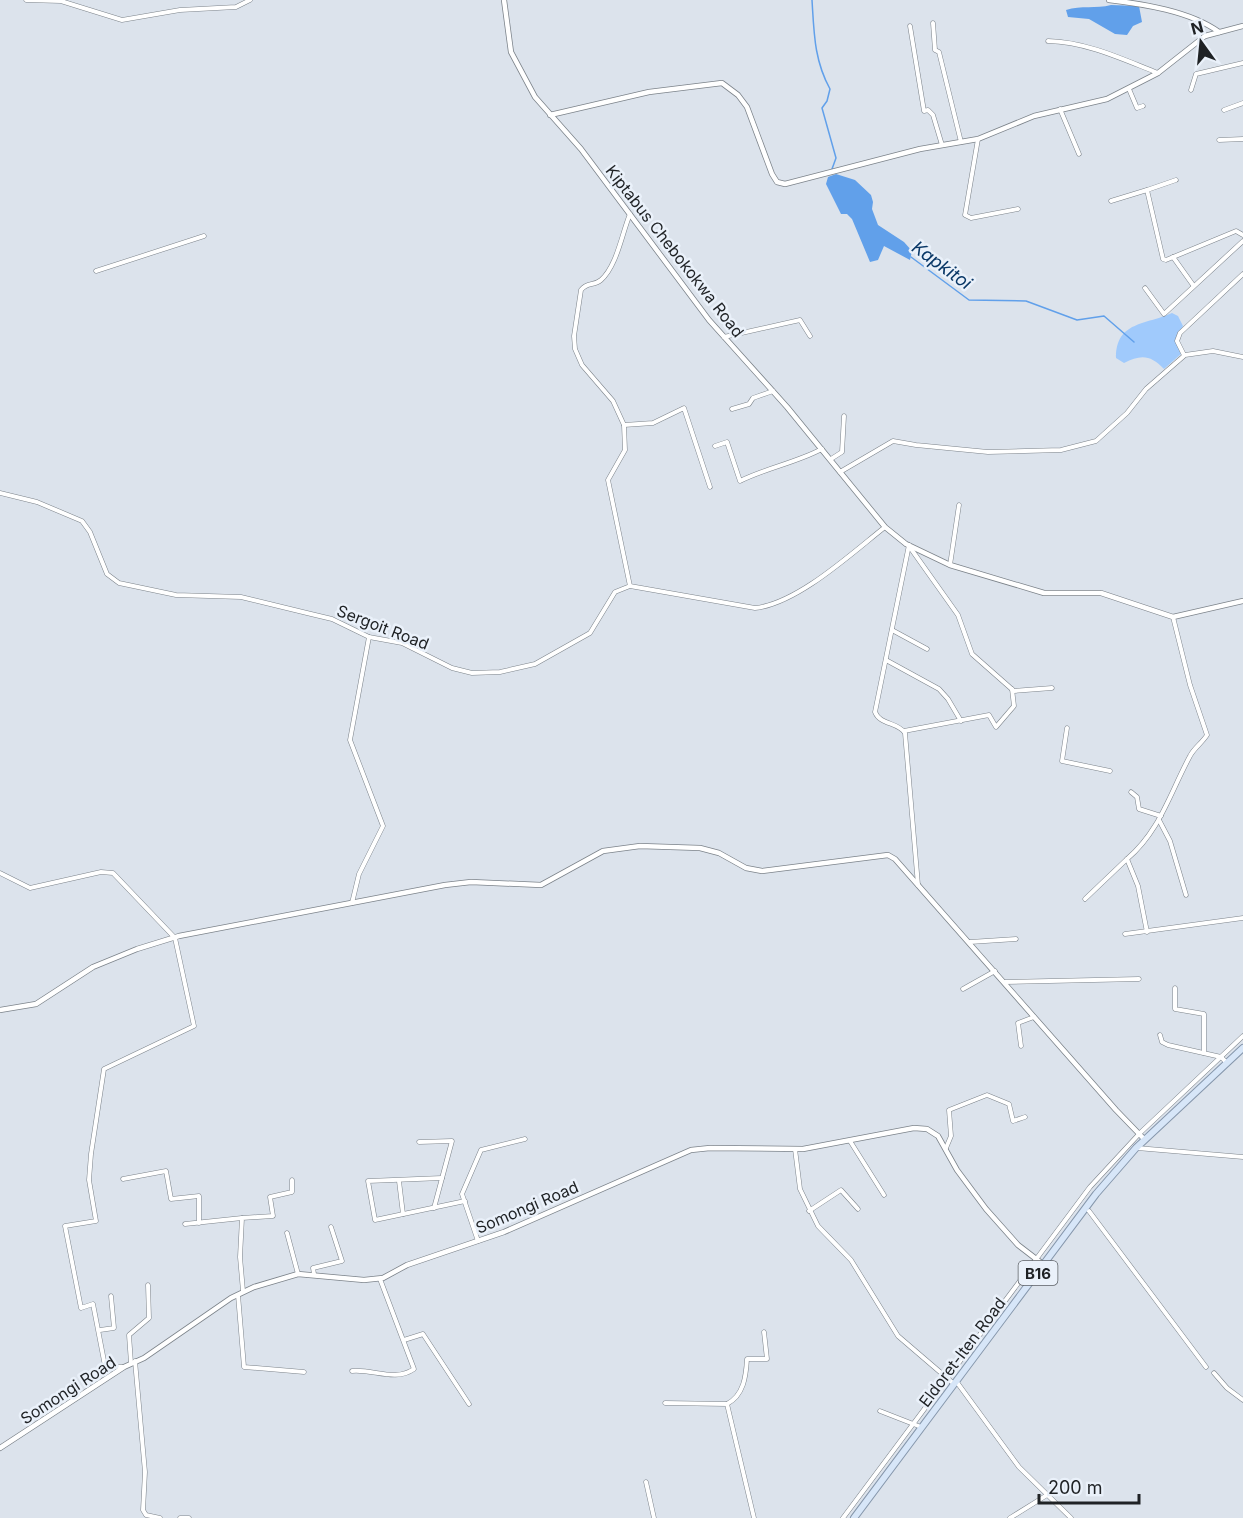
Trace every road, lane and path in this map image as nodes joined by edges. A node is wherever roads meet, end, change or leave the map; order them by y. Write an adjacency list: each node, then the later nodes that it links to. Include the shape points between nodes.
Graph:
1 (26, 0): 2 (street, via 61,1 122,20 180,10 228,8)
2 (250, 0)
3 (504, 0): 20 (street, Kiptabus Chebokokwa Road, via 511,52 535,97)
4 (1109, 0): 8 (street, via 1148,4)
5 (933, 23): 24 (street, via 935,50 939,52)
6 (910, 26): 25 (street, via 924,111 933,116)
7 (1243, 26): 8 (street)
8 (1219, 32): 11 (street, via 1199,40)
9 (1048, 41): 11 (street, via 1091,48)
10 (1243, 63): 13 (street, via 1196,74)
11 (1158, 73): 12 (street)
12 (1129, 89): 16 (street); 17 (street, via 1107,99)
13 (1191, 90)
14 (1243, 103): 18 (street)
15 (1143, 106): 16 (street)
16 (1137, 108): 19 (street)
17 (1060, 109): 21 (street); 26 (street)
18 (1224, 110)
19 (1131, 111)
20 (550, 115): 25 (street, via 649,92 722,83 744,103 772,174 777,183 783,184); 31 (street, Kiptabus Chebokokwa Road)
21 (978, 139): 24 (street); 30 (street, via 964,208 966,217)
22 (1243, 139): 23 (street)
23 (1219, 140)
24 (961, 142): 25 (street)
25 (942, 145)
26 (1079, 154)
27 (1176, 180): 28 (street)
28 (1147, 190): 29 (street); 35 (street, via 1163,259)
29 (1111, 201)
30 (1018, 209)
31 (630, 214): 41 (street, Kiptabus Chebokokwa Road); 47 (street, via 609,268 600,281 585,284 581,290 574,336 582,365 612,400)
32 (1243, 235): 35 (street, via 1236,231)
33 (204, 236): 36 (street)
34 (1243, 241): 38 (street)
35 (1173, 257): 38 (street)
36 (96, 272)
37 (1243, 274): 42 (street, via 1180,333 1177,341)
38 (1193, 285): 39 (street, via 1164,314)
39 (1145, 288)
40 (810, 336): 41 (street, via 800,320)
41 (724, 337): 44 (street, Kiptabus Chebokokwa Road)
42 (1185, 355): 43 (street, via 1213,351); 51 (street, via 1096,441 1061,450 988,452 893,441)
43 (1243, 357)
44 (773, 391): 45 (street); 49 (street, Kiptabus Chebokokwa Road)
45 (732, 409)
46 (844, 416): 50 (street, via 842,452)
47 (624, 426): 52 (street, via 653,423 684,408); 58 (street, via 625,450 608,480)
48 (715, 446): 49 (street, via 727,442 740,482 756,472)
49 (823, 449): 50 (street, Kiptabus Chebokokwa Road)
50 (831, 459): 51 (street, Kiptabus Chebokokwa Road)
51 (840, 472): 55 (street, Kiptabus Chebokokwa Road)
52 (710, 487)
53 (0, 493): 62 (street, Sergoit Road, via 37,502 82,521 107,574 119,583 176,595 255,600 332,620)
54 (959, 505): 57 (street)
55 (885, 527): 56 (street, Kiptabus Chebokokwa Road); 58 (street, via 824,575 763,607)
56 (909, 546): 57 (street, Kiptabus Chebokokwa Road); 61 (street); 66 (street, via 958,615 972,654)
57 (950, 565): 60 (street, Kiptabus Chebokokwa Road, via 1044,593 1101,593)
58 (630, 586): 62 (street, Sergoit Road, via 615,592 586,636 516,670 485,674 460,670 402,643)
59 (1243, 601): 60 (street)
60 (1173, 617): 72 (street, via 1207,735 1190,755)
61 (892, 630): 63 (street); 64 (street)
62 (369, 637): 78 (street, via 350,740 384,826 359,874)
63 (927, 649)
64 (886, 660): 67 (street, via 939,689); 69 (street, via 876,716)
65 (1052, 688): 66 (street, via 1018,692)
66 (1012, 689): 67 (street, via 1014,706 1000,726 996,727 989,715)
67 (961, 721): 69 (street)
68 (1067, 728): 70 (street, via 1062,761)
69 (904, 730): 75 (street)
70 (1110, 771)
71 (1131, 792): 72 (street, via 1137,797 1139,809)
72 (1160, 818): 73 (street); 76 (street)
73 (1127, 859): 77 (street); 80 (street, via 1138,886)
74 (0, 873): 82 (street, via 30,888 113,873)
75 (918, 886): 78 (street, via 888,855 762,871 700,848 640,846 603,851 541,885 471,882); 84 (street)
76 (1186, 895)
77 (1085, 900)
78 (352, 903): 82 (street)
79 (1243, 918): 80 (street)
80 (1147, 932): 81 (street)
81 (1125, 934)
82 (175, 938): 90 (street, via 93,967 36,1004); 135 (street, via 194,1026 104,1069 90,1154 89,1180 96,1221 65,1226 81,1308 93,1304)
83 (1016, 939): 84 (street)
84 (970, 942): 85 (street)
85 (995, 971): 87 (street); 89 (street)
86 (1139, 979): 87 (street)
87 (1005, 982): 91 (street)
88 (1175, 988): 96 (street, via 1175,1009 1204,1014)
89 (963, 989)
90 (0, 1010)
91 (1035, 1017): 94 (street, via 1018,1023); 100 (street)
92 (1160, 1035): 96 (street, via 1168,1045)
93 (1243, 1036): 97 (street)
94 (1021, 1046)
95 (1243, 1048): 98 (main road, Eldoret-Iten Road / B16)
96 (1204, 1053): 97 (street)
97 (1221, 1057): 98 (street); 100 (street)
98 (1228, 1063): 102 (main road, Eldoret-Iten Road / B16)
99 (1025, 1118): 105 (street, via 1013,1121 1009,1104 987,1095 949,1110 951,1136)
100 (1140, 1133): 102 (street); 126 (street, via 1090,1187)
101 (525, 1139): 114 (street, via 481,1150 462,1194)
102 (1145, 1140): 106 (main road, Eldoret-Iten Road / B16)
103 (850, 1141): 105 (street, Somongi Road, via 920,1128 938,1136); 107 (street, Somongi Road); 113 (street)
104 (419, 1142): 109 (street, via 452,1141)
105 (946, 1148): 126 (street, Somongi Road, via 957,1170 991,1215 1018,1245)
106 (1136, 1148): 108 (street); 127 (main road, Eldoret-Iten Road / B16, via 1096,1194)
107 (795, 1149): 117 (street, via 800,1189); 125 (street, Somongi Road, via 686,1151)
108 (1243, 1157)
109 (442, 1178): 112 (street); 115 (street)
110 (123, 1179): 121 (street, via 166,1171 171,1199 199,1196)
111 (292, 1180): 120 (street, via 292,1192 270,1197 273,1216)
112 (399, 1181): 119 (street); 119 (street, via 368,1181 375,1221)
113 (884, 1195)
114 (465, 1201): 115 (street); 125 (street)
115 (434, 1208): 119 (street)
116 (858, 1209): 117 (street, via 841,1190)
117 (809, 1211): 144 (street, via 851,1260 898,1336)
118 (1089, 1211): 140 (street)
119 (403, 1214)
120 (242, 1218): 121 (street); 132 (street)
121 (200, 1223): 122 (street)
122 (185, 1224)
123 (331, 1227): 129 (street, via 342,1261 313,1269)
124 (287, 1233): 128 (street)
125 (478, 1241): 130 (street, Somongi Road, via 406,1265)
126 (1037, 1259): 127 (street, Somongi Road); 144 (street)
127 (1044, 1265): 145 (main road, Eldoret-Iten Road / B16)
128 (298, 1274): 129 (street, Somongi Road); 132 (street, Somongi Road)
129 (314, 1274): 130 (street, Somongi Road)
130 (380, 1279): 137 (street)
131 (148, 1285): 138 (street, via 149,1318 129,1335)
132 (243, 1292): 133 (street, Somongi Road)
133 (238, 1295): 138 (street, Somongi Road); 142 (street, via 244,1367)
134 (111, 1296): 135 (street, via 114,1328)
135 (100, 1330): 139 (street, via 105,1366)
136 (764, 1332): 149 (street, via 767,1359 747,1359 746,1378)
137 (404, 1340): 141 (street, via 413,1371 383,1376 365,1370); 148 (street, via 423,1334)
138 (133, 1362): 139 (street, Somongi Road); 156 (street, via 146,1472 143,1510 146,1515)
139 (124, 1367): 153 (street, Somongi Road)
140 (1206, 1367)
141 (352, 1371)
142 (304, 1372)
143 (1214, 1373): 146 (street)
144 (948, 1377): 145 (street); 151 (street)
145 (955, 1383): 152 (main road, Eldoret-Iten Road / B16); 155 (street, via 1019,1467)
146 (1243, 1400)
147 (665, 1403): 149 (street)
148 (469, 1404)
149 (728, 1404): 160 (street)
150 (880, 1411): 151 (street)
151 (914, 1423): 152 (street); 161 (street)
152 (922, 1428): 162 (main road, Eldoret-Iten Road / B16)
153 (0, 1448)
154 (646, 1482): 159 (street)
155 (1048, 1495): 163 (street); 164 (street)
156 (160, 1518)
157 (180, 1518): 158 (street)
158 (189, 1518)
159 (654, 1518)
160 (754, 1518)
161 (843, 1518)
162 (854, 1518)
163 (1010, 1518)
164 (1071, 1518)

